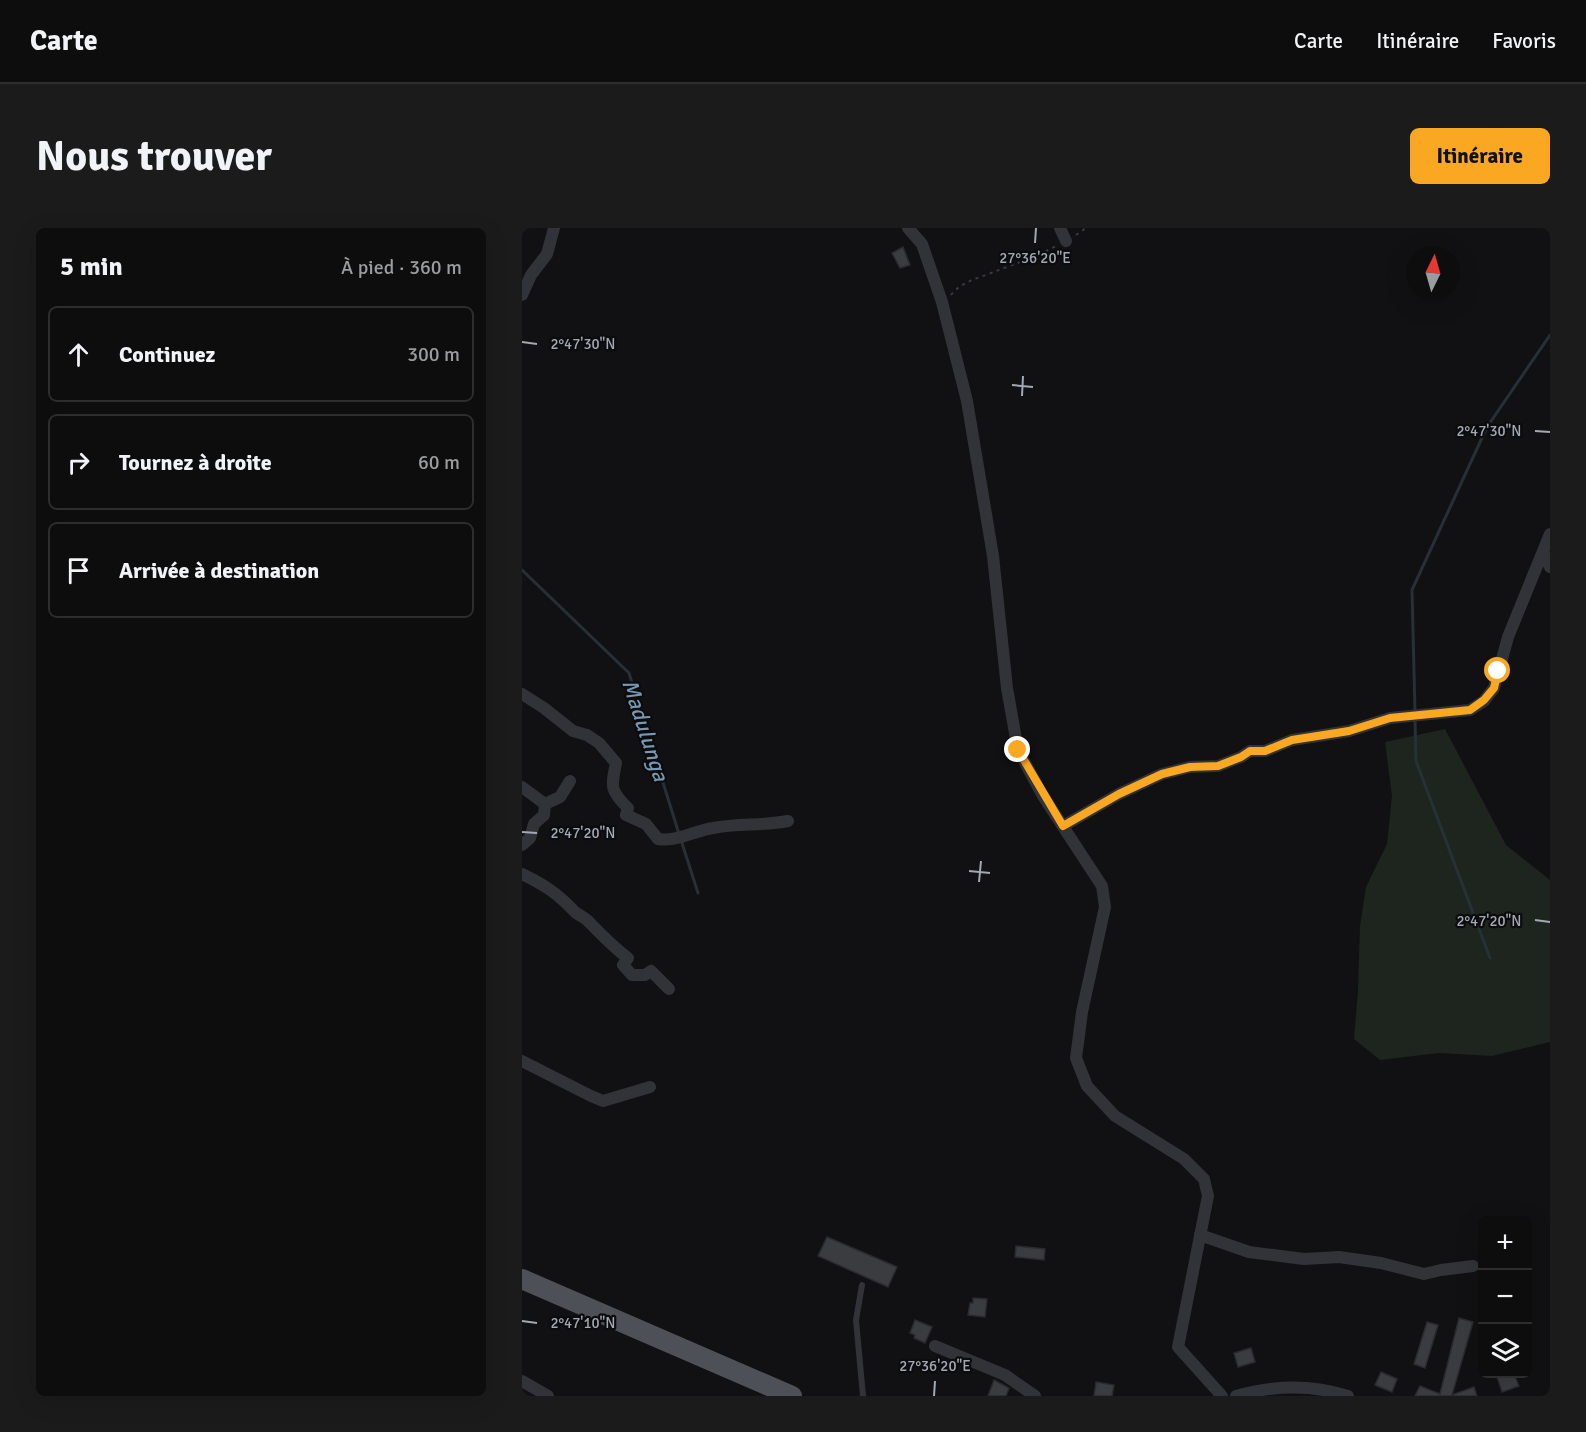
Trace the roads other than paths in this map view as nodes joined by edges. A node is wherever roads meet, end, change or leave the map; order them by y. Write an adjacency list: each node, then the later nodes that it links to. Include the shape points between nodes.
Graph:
1 (554, 228): 5 (street, via 547,254 531,275)
2 (908, 228): 14 (street, via 922,244 942,302 967,401 993,556 1018,750)
3 (1060, 228): 4 (street)
4 (1066, 241)
5 (522, 296)
6 (1550, 534): 7 (street)
7 (1543, 552): 8 (street); 14 (street, via 1508,637 1494,688 1470,710 1390,718 1349,731 1292,740 1265,751 1250,751 1218,766 1162,774)
8 (1550, 567)
9 (522, 694): 13 (street, via 573,732 599,743 616,764 612,785 614,795 628,808 626,815 646,824 658,839 669,841 714,828)
10 (570, 781): 12 (street, via 560,797)
11 (522, 787): 12 (street)
12 (545, 804): 15 (street, via 544,815)
13 (788, 821)
14 (1063, 826): 20 (street, via 1102,886 1105,907 1076,1058 1087,1086 1115,1116 1184,1159 1204,1179 1208,1196)
15 (522, 845)
16 (522, 874): 17 (street, via 546,886 588,921 628,958 623,965 632,975 651,971)
17 (669, 989)
18 (522, 1060): 19 (street, via 603,1101)
19 (650, 1086)
20 (1200, 1235): 21 (street, via 1249,1251 1304,1259 1339,1257 1424,1274); 30 (street, via 1178,1347)
21 (1473, 1266)
22 (522, 1279): 27 (main road)
23 (862, 1285): 28 (lane, via 856,1320)
24 (935, 1346): 29 (street, via 1005,1375)
25 (522, 1381): 26 (street)
26 (549, 1396)
27 (792, 1396)
28 (862, 1396)
29 (1035, 1396)
30 (1222, 1396)
31 (1236, 1396): 32 (street, via 1292,1386)
32 (1348, 1396)

